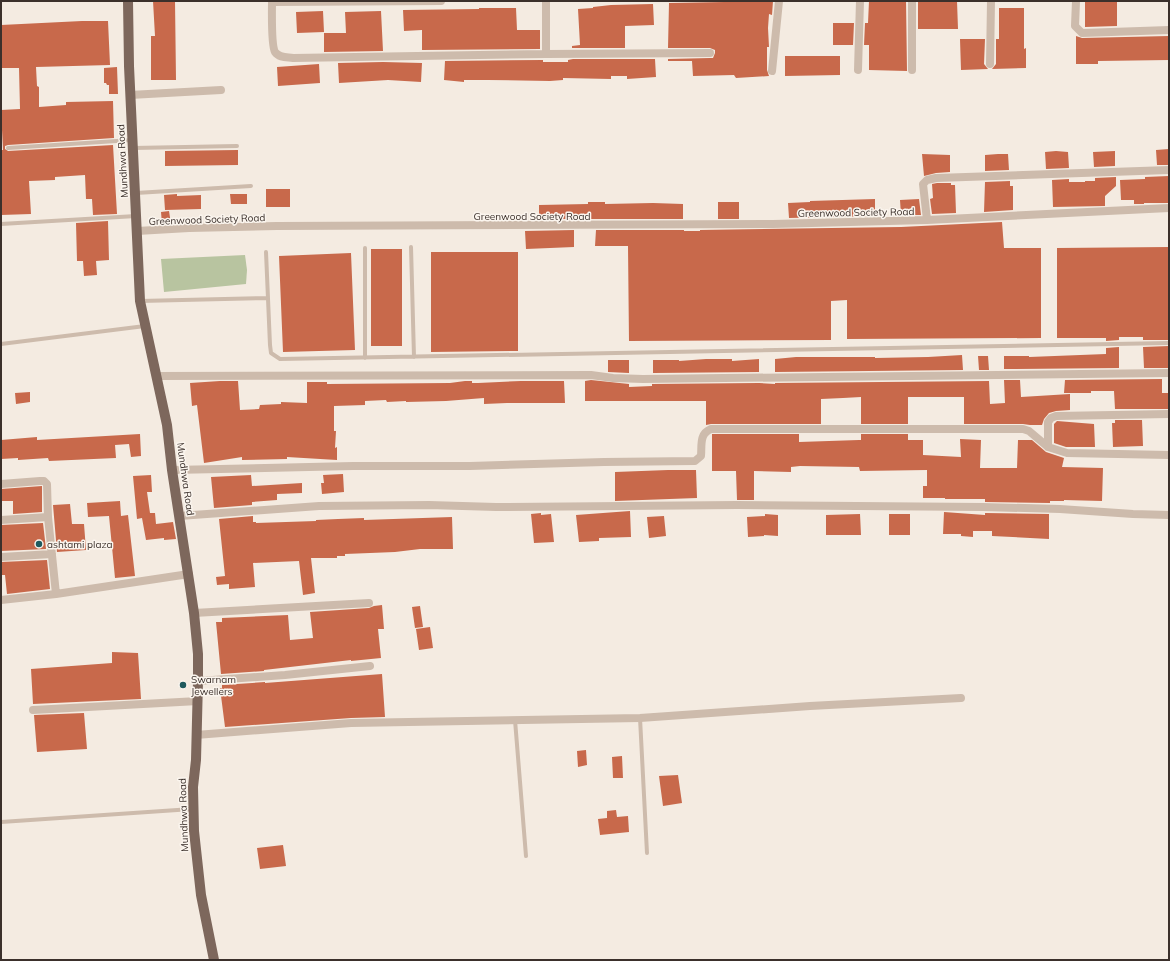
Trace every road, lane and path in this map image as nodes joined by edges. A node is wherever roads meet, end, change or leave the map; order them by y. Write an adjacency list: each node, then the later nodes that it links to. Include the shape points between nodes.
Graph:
1 (128, 1): 18 (main road, Mundhwa Road)
2 (441, 1): 9 (street)
3 (546, 1): 12 (street)
4 (780, 1): 16 (street)
5 (860, 1): 14 (street)
6 (912, 1): 15 (street)
7 (991, 1): 13 (street)
8 (1076, 1): 10 (street, via 1075,26 1082,32)
9 (272, 2): 12 (street, via 273,44 275,52 280,56 293,58)
10 (1169, 30)
11 (710, 53): 12 (street)
12 (546, 54)
13 (990, 64)
14 (858, 70)
15 (912, 70)
16 (772, 71)
17 (221, 90): 18 (street)
18 (130, 95): 19 (main road, Mundhwa Road)
19 (133, 144): 20 (lane); 21 (lane); 24 (main road, Mundhwa Road)
20 (237, 146)
21 (8, 148)
22 (1169, 170): 27 (street, Greenwood Society Road, via 936,178 923,184)
23 (252, 186): 24 (lane)
24 (135, 194): 26 (main road, Mundhwa Road)
25 (1169, 208): 27 (street, Greenwood Society Road)
26 (136, 216): 28 (lane); 29 (main road, Mundhwa Road)
27 (927, 220): 29 (street, Greenwood Society Road, via 765,224 277,226)
28 (1, 224)
29 (137, 231): 34 (main road, Mundhwa Road)
30 (411, 247): 38 (lane)
31 (365, 248): 39 (lane)
32 (266, 252): 33 (lane)
33 (268, 298): 34 (lane); 39 (lane, via 270,345 276,357)
34 (140, 301): 35 (main road, Mundhwa Road)
35 (145, 326): 37 (lane); 41 (main road, Mundhwa Road)
36 (1169, 343): 38 (lane)
37 (1, 344)
38 (414, 357): 39 (lane)
39 (365, 358)
40 (1169, 373): 41 (street, via 644,379 591,375)
41 (156, 376): 45 (main road, Mundhwa Road, via 167,425)
42 (1169, 414): 43 (street, via 1056,416 1048,422)
43 (1048, 448): 44 (street, via 1067,453); 45 (street, via 1029,431 1023,429 711,429 705,431 702,436 701,456 696,461)
44 (1169, 454)
45 (172, 470): 48 (main road, Mundhwa Road)
46 (1, 484): 49 (street, via 44,481 47,484)
47 (1169, 515): 48 (street, via 967,506 429,505 319,506)
48 (179, 516): 53 (main road, Mundhwa Road)
49 (48, 517): 50 (street); 51 (street)
50 (1, 520)
51 (52, 554): 52 (street); 54 (street)
52 (1, 557)
53 (189, 574): 54 (street); 57 (main road, Mundhwa Road)
54 (56, 594): 55 (street)
55 (1, 600)
56 (369, 603): 57 (street)
57 (194, 613): 59 (main road, Mundhwa Road)
58 (370, 666): 59 (street)
59 (198, 681): 61 (main road, Mundhwa Road)
60 (961, 698): 63 (street)
61 (198, 701): 62 (street); 65 (main road, Mundhwa Road)
62 (33, 710)
63 (640, 718): 64 (street); 68 (lane)
64 (515, 720): 65 (street, via 350,723); 69 (lane)
65 (196, 735): 66 (main road, Mundhwa Road)
66 (194, 809): 67 (lane); 70 (main road, Mundhwa Road, via 201,894)
67 (1, 822)
68 (648, 853)
69 (526, 856)
70 (214, 960)

